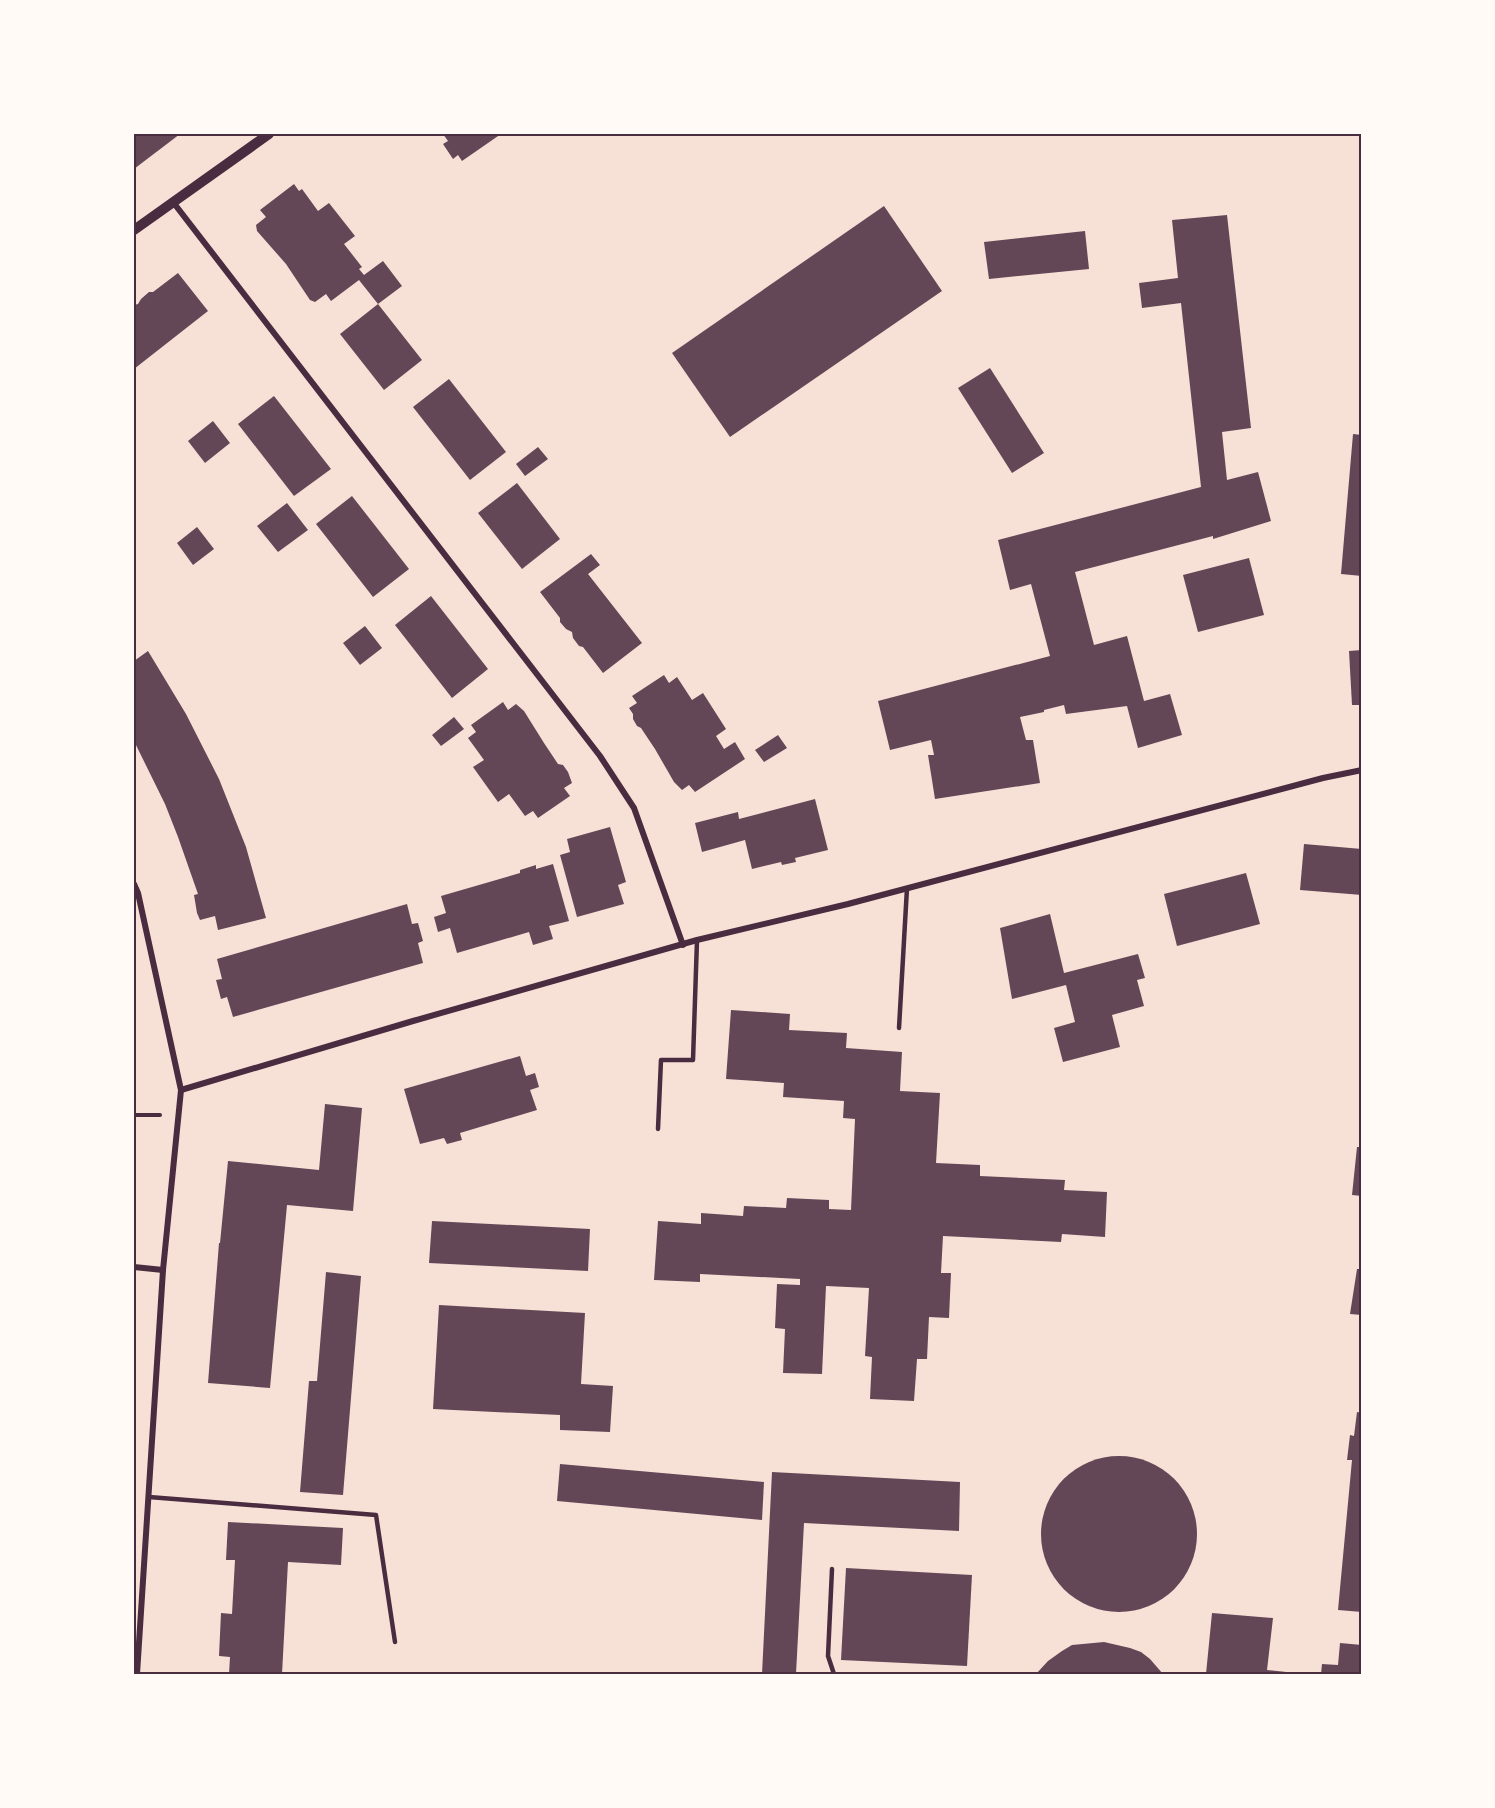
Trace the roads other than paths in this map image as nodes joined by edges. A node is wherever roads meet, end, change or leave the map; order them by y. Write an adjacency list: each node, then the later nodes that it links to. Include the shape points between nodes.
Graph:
1 (269, 134): 2 (street)
2 (172, 202): 3 (street); 8 (street, via 600,756 634,808)
3 (134, 230)
4 (1362, 770): 6 (street)
5 (134, 884): 10 (street)
6 (907, 888): 7 (street); 9 (lane)
7 (697, 940): 8 (street); 11 (lane, via 693,1060 661,1060)
8 (683, 945): 10 (street)
9 (899, 1028)
10 (181, 1090): 13 (street)
11 (658, 1129)
12 (134, 1267): 13 (street)
13 (163, 1270): 14 (street)
14 (149, 1497): 16 (lane, via 376,1515); 17 (street)
15 (832, 1569): 18 (lane, via 828,1656)
16 (395, 1642)
17 (137, 1674)
18 (834, 1674)

